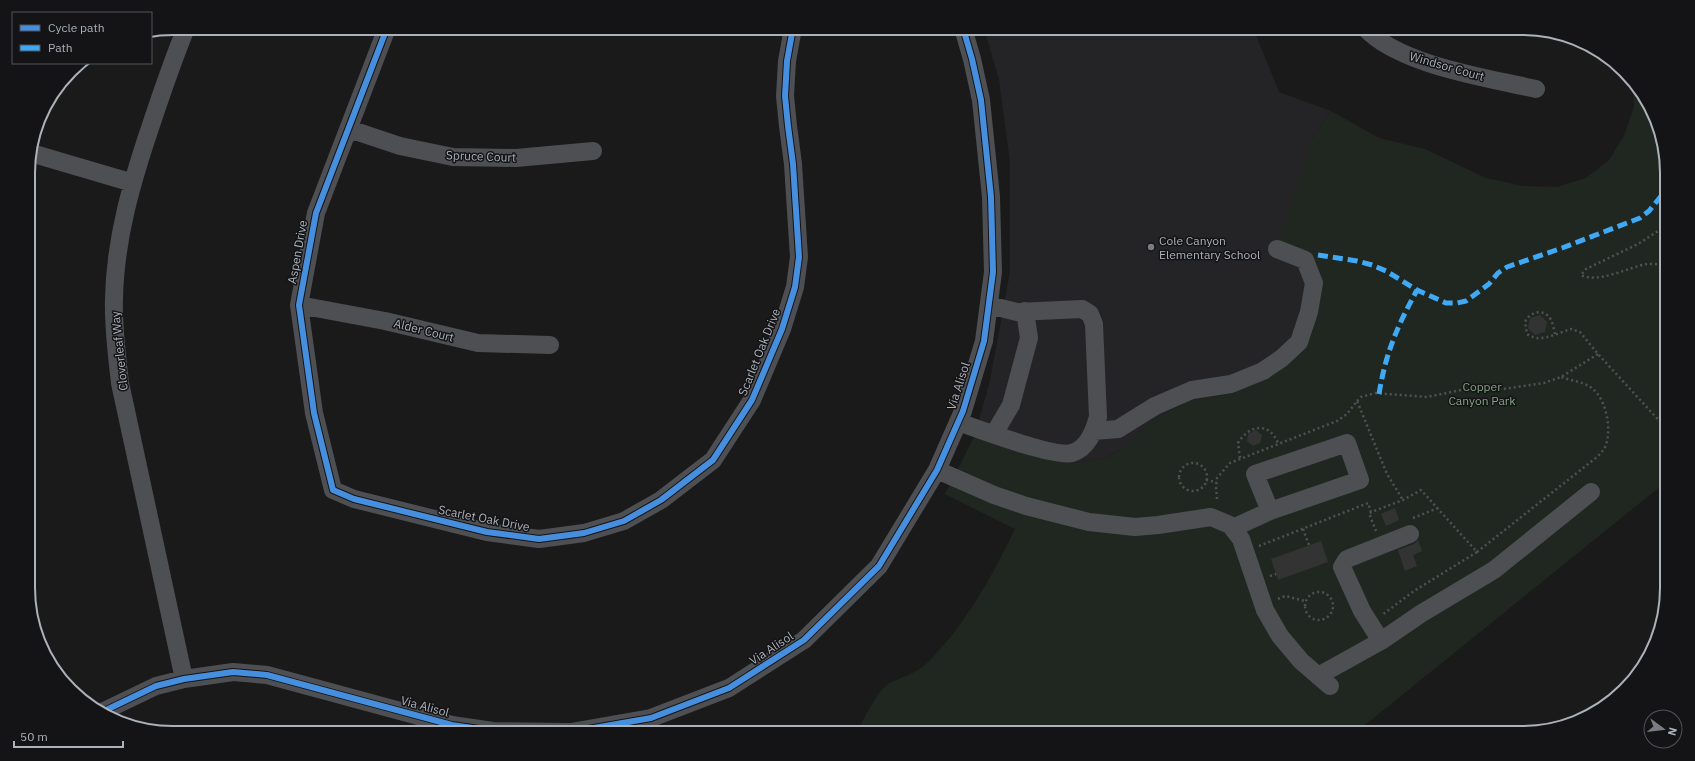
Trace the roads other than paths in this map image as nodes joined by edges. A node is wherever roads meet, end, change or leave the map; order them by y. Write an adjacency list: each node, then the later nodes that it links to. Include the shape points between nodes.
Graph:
1 (183, 35): 10 (street, Cloverleaf Way)
2 (384, 35): 7 (street, Aspen Drive)
3 (792, 35): 20 (street, Scarlet Oak Drive, via 785,96 793,164 799,257 795,287 782,330 752,400 712,460 661,500 624,521 584,533 539,540 487,532 354,499)
4 (965, 35): 12 (street, Via Alisol, via 981,100 991,197 993,272)
5 (1375, 35): 6 (street, Windsor Court, via 1411,57)
6 (1536, 89)
7 (349, 129): 8 (street, Spruce Court, via 400,146 453,157 516,158); 13 (street, Aspen Drive, via 316,213)
8 (593, 152)
9 (37, 155): 10 (street)
10 (133, 183): 26 (street, Cloverleaf Way, via 119,244 114,298 116,347 120,383)
11 (1277, 249): 17 (street, via 1305,260 1314,283 1309,312 1299,342 1263,371 1231,384 1192,390 1155,406 1118,430)
12 (989, 305): 14 (street, via 1017,312); 16 (street, Via Alisol, via 984,342)
13 (299, 306): 15 (street, Alder Court, via 385,321 478,343); 20 (street, Aspen Drive, via 314,413)
14 (1025, 311): 17 (street, via 1082,309 1090,314 1094,324 1098,399 1098,417); 18 (street, via 1029,338 1011,405)
15 (550, 345)
16 (958, 422): 18 (street); 19 (street, Via Alisol)
17 (1094, 431): 18 (street, via 1086,444 1072,453 1035,448)
18 (994, 434)
19 (937, 470): 23 (street, via 1007,499 1089,522 1135,527 1211,517); 29 (street, Via Alisol, via 879,566 804,640 729,688 651,718)
20 (333, 490)
21 (1591, 492): 25 (street, via 1494,570)
22 (1270, 511): 22 (street, via 1360,480 1347,443 1255,474); 23 (street)
23 (1233, 528): 25 (street, via 1241,539 1265,610 1280,636 1301,661 1324,681)
24 (1410, 534): 25 (street, via 1347,558 1342,567 1362,611)
25 (1381, 641)
26 (184, 679): 27 (street, Via Alisol, via 156,686); 28 (street, Via Alisol, via 233,672 267,675)
27 (108, 709)
28 (442, 726)
29 (605, 726)

